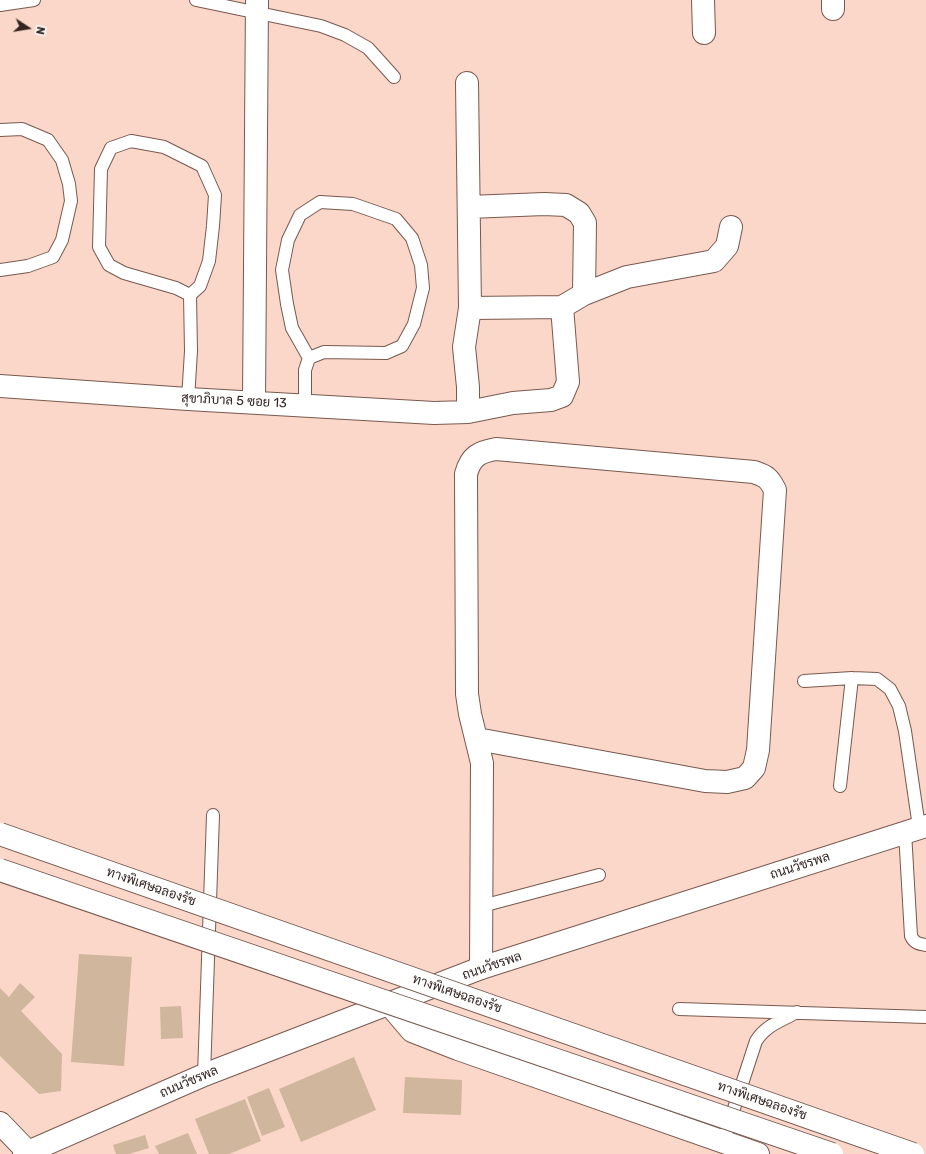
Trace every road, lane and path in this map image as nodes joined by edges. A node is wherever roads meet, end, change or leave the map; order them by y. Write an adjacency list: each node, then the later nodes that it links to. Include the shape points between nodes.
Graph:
1 (34, 0): 5 (lane)
2 (196, 0): 4 (lane)
3 (703, 0): 7 (main road)
4 (210, 1): 6 (lane)
5 (0, 5)
6 (257, 6): 8 (lane, via 345,35 368,48); 21 (main road)
7 (704, 33)
8 (394, 77)
9 (467, 83): 11 (main road)
10 (0, 130): 13 (lane, via 22,129 48,140 62,160 71,201 62,240 53,257 28,266)
11 (469, 207): 14 (main road, via 566,205 579,213 585,223); 17 (main road)
12 (731, 227): 14 (main road, via 727,246 714,261 627,277)
13 (0, 270)
14 (584, 294): 16 (main road)
15 (190, 295): 15 (lane, via 176,288 124,273 109,265 100,247 101,168 111,148 131,141 164,147 202,166 215,195 213,226 209,261 200,286); 20 (lane, via 191,352)
16 (562, 307): 17 (main road); 23 (main road, สุขาภิบาล 5 ซอย 13, via 568,382 562,396 551,400 513,403)
17 (470, 308): 23 (main road, via 464,347)
18 (309, 358): 18 (lane, via 292,328 282,270 288,240 300,215 320,202 353,204 396,219 412,238 422,265 423,288 414,324 402,346 386,353 324,352); 22 (lane, via 305,370)
19 (0, 386): 20 (main road, สุขาภิบาล 5 ซอย 13)
20 (188, 399): 21 (main road, สุขาภิบาล 5 ซอย 13)
21 (254, 402): 22 (main road, สุขาภิบาล 5 ซอย 13)
22 (305, 405): 23 (main road, สุขาภิบาล 5 ซอย 13, via 434,413)
23 (468, 412)
24 (852, 678): 25 (lane); 27 (lane); 29 (lane, via 877,679 890,689 899,706 906,731)
25 (804, 681)
26 (477, 739): 26 (main road, via 470,714 467,686 466,474 474,456 496,449 754,472 771,480 774,498 758,750 754,768 745,778 727,782 705,781); 33 (main road, via 483,784)
27 (840, 786)
28 (213, 815): 40 (lane)
29 (917, 828): 34 (lane, via 911,936 919,944); 35 (main road, ถนนวัชรพล)
30 (0, 834): 46 (main road, ทางพิเศษฉลองรัช, bridge)
31 (0, 870): 45 (main road, bridge)
32 (599, 875): 33 (lane)
33 (482, 906): 35 (main road)
34 (926, 945)
35 (481, 968): 36 (main road, ถนนวัชรพล)
36 (389, 1004): 40 (main road, ถนนวัชรพล); 42 (main road, via 412,1031)
37 (679, 1009): 38 (lane)
38 (798, 1012): 39 (lane); 42 (lane, via 769,1027 756,1041)
39 (926, 1017)
40 (204, 1075): 43 (main road, ถนนวัชรพล)
41 (0, 1123): 43 (main road)
42 (723, 1142): 44 (main road)
43 (28, 1154)
44 (758, 1154)
45 (832, 1154)
46 (913, 1154)

